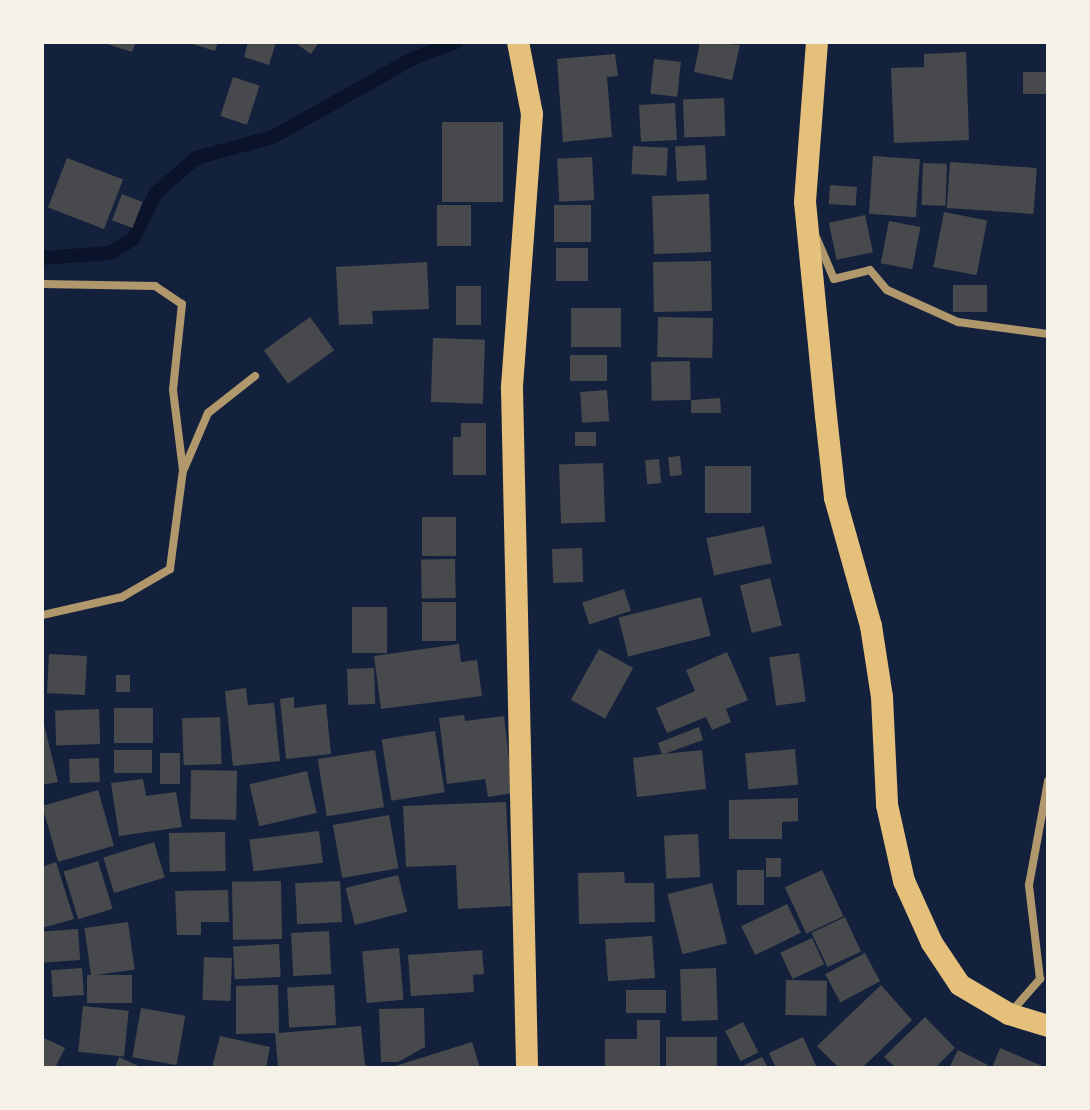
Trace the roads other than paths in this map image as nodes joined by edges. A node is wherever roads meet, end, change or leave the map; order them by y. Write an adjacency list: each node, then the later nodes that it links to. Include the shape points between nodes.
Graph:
1 (518, 42): 12 (highway, via 532,114 512,389)
2 (817, 42): 3 (highway)
3 (805, 202): 5 (street, via 834,279 870,270 887,290 958,322); 10 (highway, via 835,498 871,626 882,697 887,805 904,881 932,943 960,985)
4 (42, 284): 7 (street, via 155,286 182,304 173,390)
5 (1048, 334)
6 (255, 376): 7 (street, via 208,413)
7 (183, 470): 8 (street, via 170,569 122,597)
8 (42, 615)
9 (1048, 781): 10 (street, via 1029,885 1040,979)
10 (1009, 1014): 11 (highway)
11 (1048, 1026)
12 (527, 1068)

